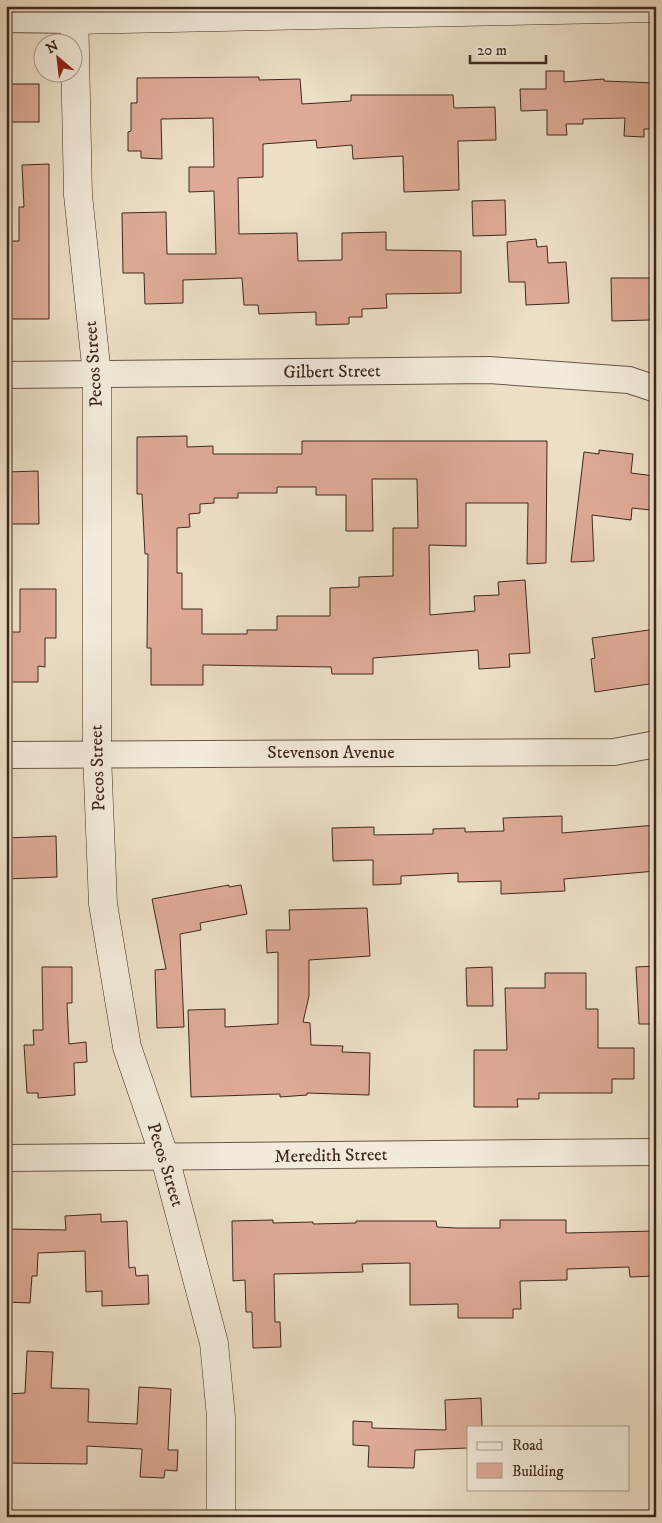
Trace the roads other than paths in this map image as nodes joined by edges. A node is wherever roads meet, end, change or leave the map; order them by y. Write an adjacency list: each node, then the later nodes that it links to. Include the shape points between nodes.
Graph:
1 (656, 8): 2 (street)
2 (74, 13): 3 (street); 5 (street, Pecos Street, via 78,195)
3 (6, 19)
4 (6, 375): 5 (street, Gilbert Street)
5 (97, 375): 6 (street, Gilbert Street, via 489,370 629,380); 8 (street, Pecos Street)
6 (656, 389)
7 (656, 744): 8 (street, Stevenson Avenue, via 614,752)
8 (97, 754): 9 (street, Stevenson Avenue); 12 (street, Pecos Street, via 103,904 122,1018 127,1047)
9 (6, 755)
10 (656, 1152): 12 (street, Meredith Street)
11 (6, 1158): 12 (street, Meredith Street)
12 (165, 1158): 13 (street, Pecos Street, via 214,1343 220,1417)
13 (221, 1517)

